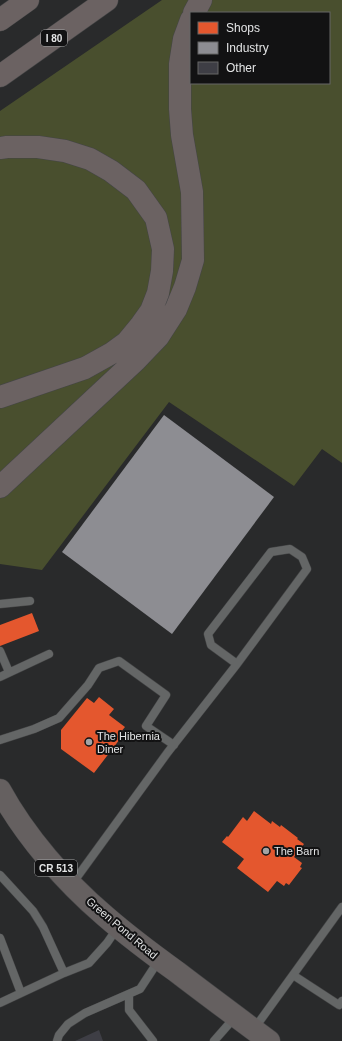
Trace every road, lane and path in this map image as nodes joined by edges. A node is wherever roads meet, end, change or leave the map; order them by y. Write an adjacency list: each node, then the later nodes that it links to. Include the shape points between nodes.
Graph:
1 (28, 0): 5 (highway)
2 (107, 0): 7 (highway, I 80)
3 (202, 0): 4 (highway)
4 (195, 12)
5 (0, 20)
6 (190, 23): 10 (highway, via 180,64 182,135 192,192 193,260 185,288 176,309 158,337)
7 (0, 76)
8 (0, 148): 9 (highway, via 38,147 64,151 90,159 111,171 136,190 156,218 163,249 158,293 151,311 127,342 85,368)
9 (0, 398)
10 (0, 487)
11 (30, 601): 12 (lane)
12 (0, 604)
13 (0, 651): 16 (lane)
14 (49, 654): 16 (lane)
15 (237, 664): 15 (lane, via 307,568 302,557 290,549 271,552 208,634 212,645); 19 (lane)
16 (9, 672): 17 (lane)
17 (0, 677)
18 (0, 740): 19 (lane, via 58,718 88,685 99,668 119,660 166,695 146,726)
19 (174, 745): 22 (lane)
20 (0, 790): 22 (main road, Green Pond Road / CR 513, via 26,830)
21 (0, 877): 27 (lane, via 33,911)
22 (72, 884): 24 (main road, Green Pond Road / CR 513)
23 (342, 907): 28 (lane)
24 (118, 927): 26 (main road, Green Pond Road / CR 513); 27 (lane, via 89,963)
25 (0, 938): 29 (lane)
26 (159, 959): 30 (lane, via 140,989); 33 (main road, Green Pond Road / CR 513)
27 (64, 973): 29 (lane)
28 (293, 975): 32 (lane); 34 (lane)
29 (21, 993): 31 (lane)
30 (129, 994): 35 (lane, via 85,1013 68,1024); 36 (lane, via 129,1010)
31 (0, 1002)
32 (340, 1003)
33 (236, 1016): 34 (main road, Green Pond Road / CR 513); 37 (lane)
34 (261, 1035)
35 (57, 1041)
36 (153, 1041)
37 (214, 1041)

